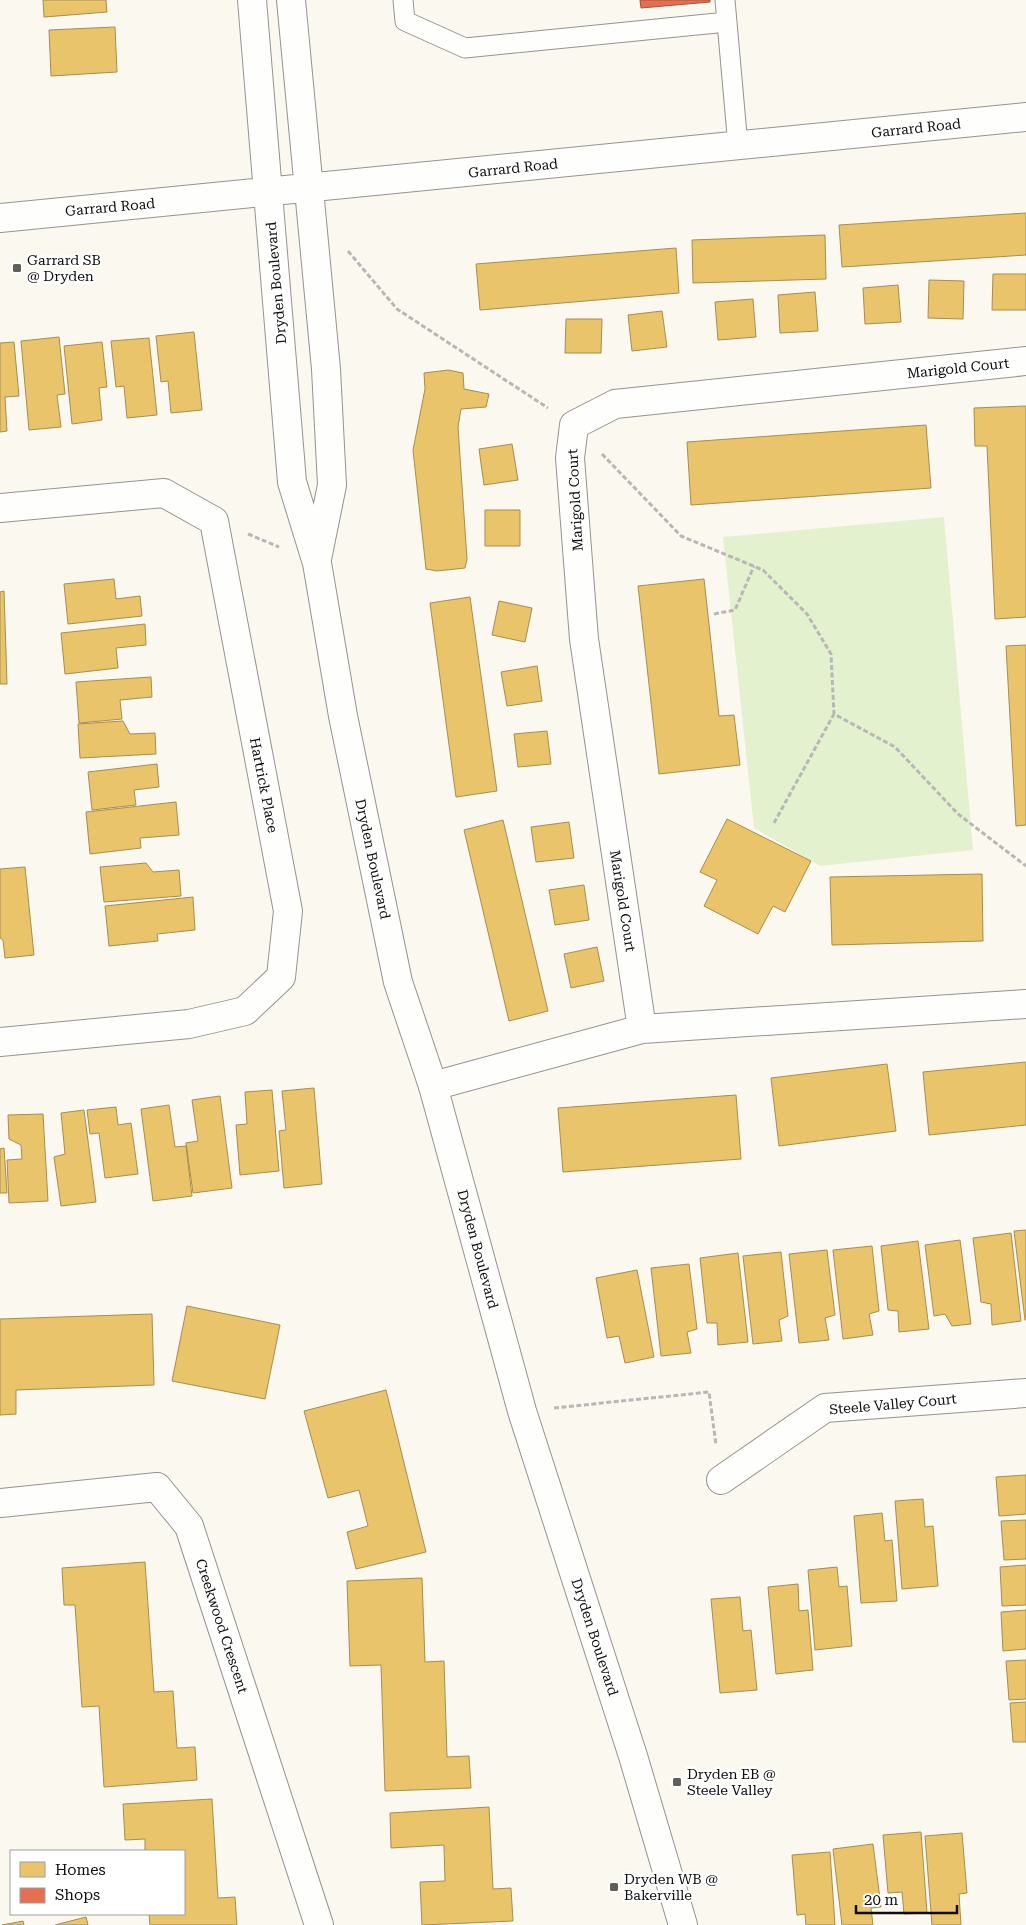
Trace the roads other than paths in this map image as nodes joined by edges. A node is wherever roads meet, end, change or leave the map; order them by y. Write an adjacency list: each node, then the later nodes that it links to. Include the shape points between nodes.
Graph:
1 (252, 0): 9 (street, Dryden Boulevard)
2 (291, 0): 8 (street, Dryden Boulevard)
3 (403, 0): 5 (lane, via 405,21 465,48)
4 (725, 0): 5 (lane)
5 (727, 22): 7 (lane)
6 (1026, 117): 7 (street, Garrard Road)
7 (738, 146): 8 (street, Garrard Road)
8 (308, 189): 9 (street, Garrard Road); 13 (street, Dryden Boulevard, via 326,369 332,485)
9 (268, 193): 10 (street, Garrard Road); 13 (street, Dryden Boulevard, via 292,482)
10 (0, 218)
11 (1026, 361): 15 (street, Marigold Court, via 615,404 574,425 570,458 584,639)
12 (0, 508): 16 (street, Hartrick Place, via 164,493 214,521 288,911 281,977 244,1011 198,1022)
13 (317, 563): 17 (street, Dryden Boulevard, via 343,716 398,982)
14 (1026, 1004): 15 (street)
15 (642, 1028): 17 (street)
16 (0, 1042)
17 (433, 1086): 22 (street, Dryden Boulevard, via 522,1411)
18 (1026, 1393): 19 (street, Steele Valley Court, via 825,1408)
19 (721, 1480)
20 (0, 1503): 21 (street, Creekwood Crescent, via 157,1487 189,1526)
21 (319, 1925)
22 (684, 1925)

